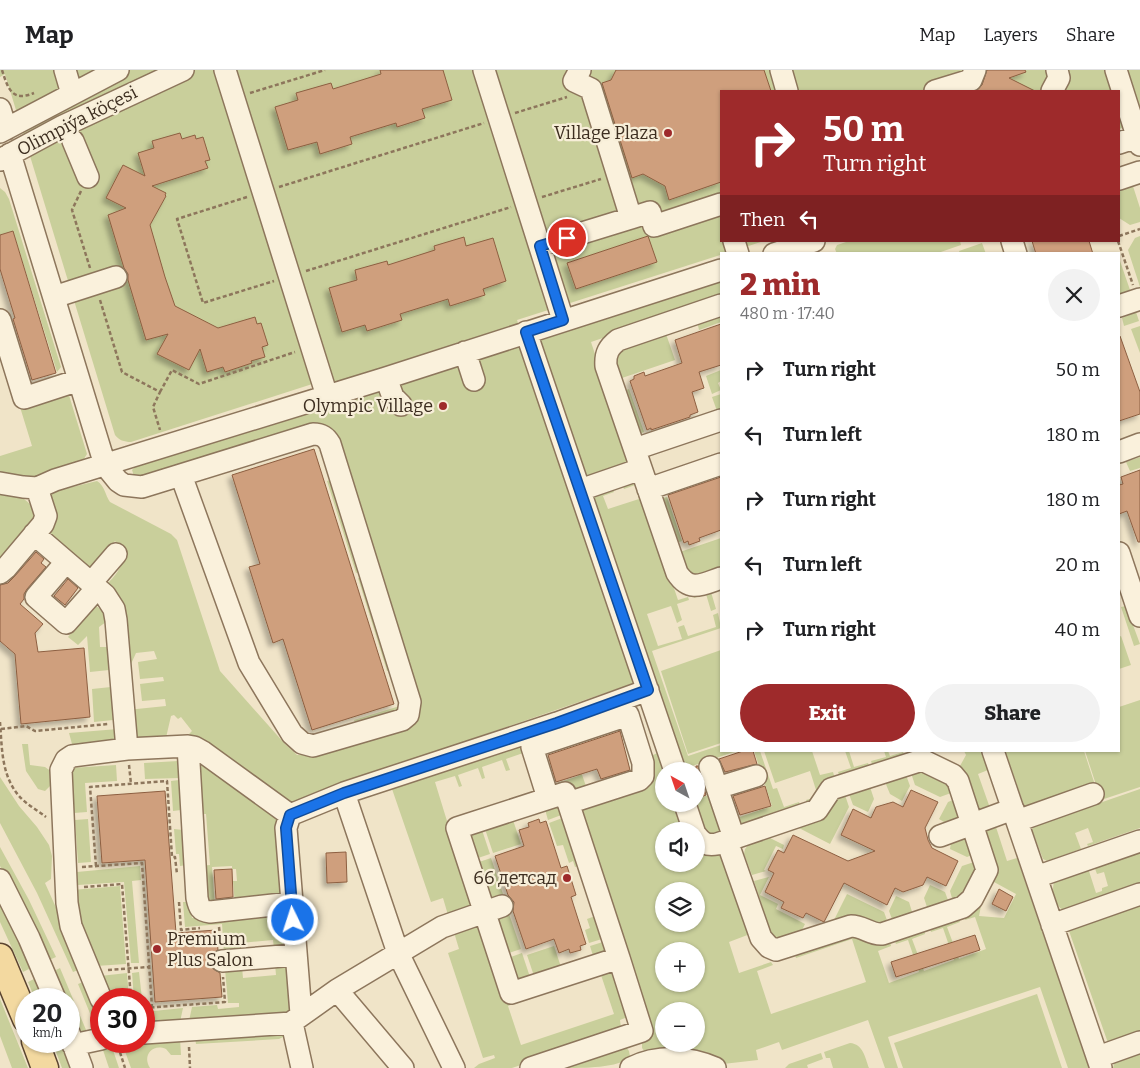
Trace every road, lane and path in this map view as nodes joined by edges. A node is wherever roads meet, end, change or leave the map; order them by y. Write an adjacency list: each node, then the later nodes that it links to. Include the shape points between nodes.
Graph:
1 (2, 70): 13 (path, via 9,89 17,96)
2 (64, 70): 17 (street)
3 (118, 70): 17 (street, Olimpiýa köçesi)
4 (183, 70): 25 (street, Olimpiýa köçesi)
5 (225, 70): 30 (street)
6 (325, 70): 18 (path)
7 (484, 70): 21 (street)
8 (580, 70): 33 (street, via 574,81 591,89)
9 (781, 70): 14 (street)
10 (976, 70): 15 (street, via 970,80)
11 (1056, 70): 16 (street, via 1059,78)
12 (1116, 70): 20 (street)
13 (39, 90)
14 (787, 90)
15 (938, 90)
16 (1053, 90)
17 (72, 94): 22 (street, Olimpiýa köçesi)
18 (246, 94)
19 (570, 96): 21 (path)
20 (1127, 96): 23 (street)
21 (499, 118): 30 (path); 31 (street)
22 (2, 123)
23 (1132, 137)
24 (73, 141): 27 (street)
25 (5, 157): 44 (street)
26 (1140, 172): 29 (street)
27 (88, 177): 43 (path, via 72,210)
28 (604, 178): 31 (path)
29 (1120, 179)
30 (263, 192): 41 (street); 41 (path, via 177,219 200,294 203,303)
31 (526, 202): 38 (street); 41 (path)
32 (720, 204): 33 (street, via 654,226 650,212)
33 (630, 218): 38 (street)
34 (1140, 229): 35 (path)
35 (1120, 236)
36 (811, 242): 39 (street)
37 (1118, 242): 45 (path)
38 (540, 246): 47 (street)
39 (780, 252)
40 (720, 270): 47 (street)
41 (289, 276): 56 (street)
42 (116, 277): 43 (street)
43 (94, 284): 44 (street); 55 (path, via 122,372)
44 (54, 297): 53 (street)
45 (1132, 301)
46 (720, 305): 61 (street, via 618,340 608,349 606,366)
47 (563, 320): 49 (street)
48 (0, 322): 53 (street, via 24,398)
49 (526, 332): 51 (street); 69 (street)
50 (299, 351): 55 (path, via 199,384 172,370)
51 (465, 352): 52 (street); 54 (street)
52 (386, 378): 56 (street); 57 (street, via 392,397)
53 (79, 380): 64 (street)
54 (474, 380)
55 (160, 392): 59 (path, via 153,407)
56 (327, 396): 64 (street)
57 (401, 405)
58 (720, 420): 61 (street)
59 (161, 434)
60 (1140, 444): 62 (street)
61 (634, 449): 66 (street)
62 (1120, 452)
63 (720, 464): 66 (street)
64 (105, 465): 65 (street, via 124,485 142,487); 68 (street)
65 (181, 475): 65 (street, via 313,434 326,438 410,702 408,715 402,720 313,746 302,743 292,734 249,663)
66 (645, 479): 69 (street); 75 (street, via 680,577 687,584 696,586)
67 (0, 484): 68 (street)
68 (37, 488): 70 (street, via 46,516)
69 (580, 490): 78 (street)
70 (34, 534): 73 (street); 74 (street)
71 (116, 554): 76 (street)
72 (1120, 556): 77 (street)
73 (66, 562): 76 (street); 76 (street, via 36,597 66,623)
74 (0, 573)
75 (720, 578)
76 (94, 586): 80 (street, via 114,609)
77 (1140, 616)
78 (648, 690): 85 (street); 89 (street)
79 (0, 722): 81 (path)
80 (125, 723): 81 (path, via 35,731 26,726); 83 (street)
81 (1, 729): 95 (path, via 4,765 9,781 19,796)
82 (188, 746): 83 (street); 92 (street, via 202,752); 107 (street, via 200,909 210,912)
83 (127, 750): 95 (street, via 72,756 66,760 61,770)
84 (993, 752): 93 (street)
85 (672, 762)
86 (710, 767): 88 (street)
87 (756, 776): 88 (street)
88 (717, 788): 97 (street)
89 (344, 793): 92 (street); 112 (street)
90 (1093, 794): 93 (street)
91 (558, 801): 91 (street, via 532,747 628,716 643,763 643,776 639,780); 108 (street, via 457,828); 115 (street)
92 (290, 815): 107 (street, via 286,828)
93 (1015, 815): 94 (street); 102 (street)
94 (973, 824): 96 (street); 97 (street, via 956,778 922,760 831,789 817,810); 97 (street, via 987,870 972,899 964,907 882,934 851,926 776,950 762,938)
95 (63, 830): 103 (street)
96 (940, 836)
97 (730, 840): 99 (street)
98 (1140, 841): 102 (street)
99 (705, 844)
100 (96, 866): 101 (path, via 90,787 167,781 172,857 175,857); 103 (path); 120 (path, via 142,863)
101 (177, 875)
102 (1036, 877): 109 (street)
103 (66, 878): 118 (street, via 71,926); 119 (path, via 122,884)
104 (0, 880): 117 (street)
105 (178, 893): 111 (path, via 181,930)
106 (1140, 894): 109 (street)
107 (291, 903): 113 (street)
108 (493, 909): 112 (street, via 451,922); 115 (street, via 511,993)
109 (1052, 925): 131 (street)
110 (219, 926): 116 (path)
111 (200, 928)
112 (398, 953): 121 (street); 138 (street)
113 (296, 955): 116 (street); 124 (street)
114 (0, 957): 122 (main road)
115 (619, 958): 126 (street, via 642,1031)
116 (222, 961): 123 (path, via 225,1002)
117 (51, 988)
118 (96, 988)
119 (131, 988)
120 (151, 988)
121 (337, 990): 124 (street); 137 (street)
122 (15, 993)
123 (155, 1007)
124 (296, 1018): 125 (street); 136 (street)
125 (155, 1032)
126 (631, 1035): 132 (street); 139 (street)
127 (1140, 1042): 131 (street)
128 (39, 1053): 133 (main road)
129 (76, 1053): 134 (street)
130 (121, 1053): 135 (path)
131 (1100, 1062)
132 (636, 1066): 140 (street, via 679,1059)
133 (45, 1068)
134 (82, 1068)
135 (125, 1068)
136 (302, 1068)
137 (403, 1068)
138 (454, 1068)
139 (531, 1068)
140 (715, 1068)

